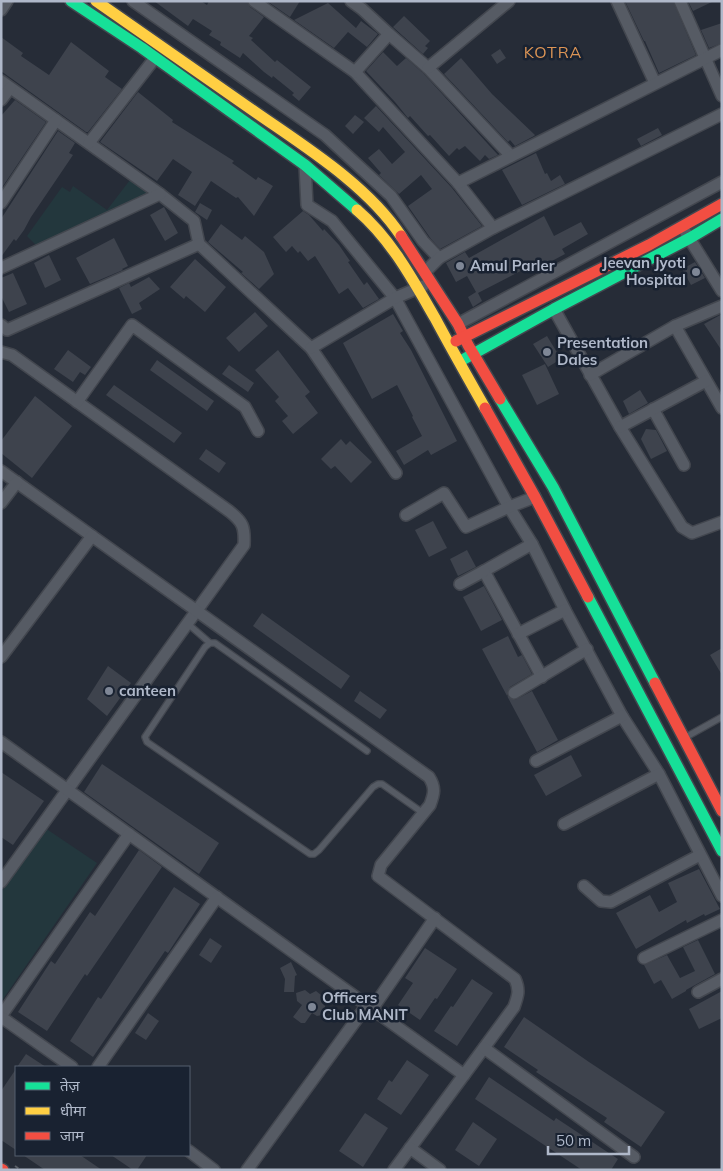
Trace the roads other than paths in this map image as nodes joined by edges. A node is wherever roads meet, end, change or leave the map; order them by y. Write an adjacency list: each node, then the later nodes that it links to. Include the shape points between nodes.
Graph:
1 (7, 1): 11 (street)
2 (71, 1): 14 (main road)
3 (96, 1): 39 (main road, via 324,160 376,205)
4 (133, 1): 37 (street, via 325,135 391,196)
5 (254, 1): 17 (street)
6 (351, 1): 10 (street)
7 (618, 1): 18 (street)
8 (680, 1): 15 (street)
9 (508, 2): 16 (street)
10 (367, 5): 12 (street)
11 (1, 10)
12 (389, 34): 16 (street); 17 (street)
13 (722, 50): 15 (street)
14 (155, 58): 24 (street); 26 (main road)
15 (706, 58): 18 (street); 20 (street)
16 (428, 68): 25 (street)
17 (355, 72): 28 (street)
18 (655, 83): 25 (street)
19 (6, 85): 21 (street); 23 (street)
20 (722, 96)
21 (1, 100)
22 (722, 114): 34 (street)
23 (56, 120): 24 (street); 30 (street)
24 (89, 143): 29 (street)
25 (511, 156): 28 (street)
26 (304, 165): 41 (main road, via 369,220); 43 (street, via 307,205 332,221)
27 (722, 182): 46 (street)
28 (458, 183): 34 (street)
29 (160, 194): 36 (street, via 194,221); 38 (street)
30 (1, 203)
31 (722, 204): 33 (main road)
32 (722, 219): 35 (main road)
33 (682, 227): 35 (street); 49 (main road)
34 (493, 228): 37 (street)
35 (690, 238): 42 (street); 45 (main road)
36 (199, 244): 47 (street, via 7,330); 51 (street)
37 (439, 258): 39 (street)
38 (4, 264)
39 (426, 272): 40 (main road)
40 (432, 283): 41 (street); 46 (main road)
41 (418, 289): 43 (street); 50 (main road)
42 (722, 291)
43 (395, 298): 51 (street); 68 (street)
44 (722, 306): 48 (street)
45 (554, 309): 53 (main road); 55 (street)
46 (458, 324): 49 (main road)
47 (1, 325)
48 (675, 326): 55 (street); 56 (street)
49 (464, 336): 50 (main road); 53 (main road)
50 (450, 345): 54 (main road)
51 (311, 348): 64 (street)
52 (1, 352): 57 (street, via 12,355)
53 (473, 353): 54 (main road); 86 (main road, via 553,487)
54 (460, 362): 66 (main road)
55 (590, 375): 60 (street)
56 (706, 381): 58 (street); 59 (street)
57 (77, 402): 61 (street, via 132,325 245,406); 75 (street, via 240,520 245,531 244,545)
58 (722, 408)
59 (653, 410): 60 (street); 62 (street)
60 (620, 427): 70 (street, via 682,527 692,533)
61 (258, 431)
62 (684, 464)
63 (1, 471): 65 (street)
64 (396, 473)
65 (17, 482): 67 (street); 71 (street)
66 (535, 497): 68 (street); 96 (main road)
67 (1, 503)
68 (509, 507): 69 (street, via 466,527 444,493); 72 (street)
69 (406, 515)
70 (722, 522)
71 (92, 536): 75 (street); 81 (street)
72 (532, 544): 73 (street); 76 (street)
73 (484, 571): 74 (street); 78 (street)
74 (460, 584)
75 (197, 610): 77 (street); 93 (street, via 429,777 435,786 434,795)
76 (565, 610): 78 (street); 80 (street)
77 (187, 623): 79 (lane); 91 (street)
78 (518, 634): 82 (street)
79 (210, 643): 88 (lane, via 215,643); 93 (lane, via 147,732 147,742 310,854 319,850 378,784)
80 (588, 650): 82 (street); 84 (street)
81 (1, 657)
82 (542, 677): 83 (street)
83 (514, 693)
84 (622, 716): 89 (street); 90 (street)
85 (722, 718): 86 (lane)
86 (683, 738): 92 (main road)
87 (1, 742): 91 (street)
88 (367, 751)
89 (536, 760)
90 (659, 774): 94 (street); 97 (street)
91 (66, 789): 95 (street); 98 (street)
92 (722, 812)
93 (423, 813): 103 (street, via 381,865 378,876)
94 (564, 824)
95 (129, 834): 102 (street); 109 (street)
96 (722, 851)
97 (700, 855): 100 (street, via 611,902 601,901); 101 (street)
98 (5, 868): 99 (street)
99 (1, 882)
100 (584, 886)
101 (722, 896)
102 (217, 897): 108 (street); 112 (street)
103 (435, 918): 108 (street); 110 (street, via 515,979 519,987 514,1007)
104 (722, 920): 105 (street)
105 (644, 958)
106 (722, 980): 107 (street)
107 (698, 992)
108 (370, 1007): 113 (street); 118 (street)
109 (1, 1017): 111 (street)
110 (484, 1048): 113 (street); 116 (street)
111 (71, 1066)
112 (99, 1066)
113 (464, 1075): 114 (street)
114 (410, 1148): 119 (street); 120 (street)
115 (190, 1152): 117 (street)
116 (634, 1157)
117 (214, 1170)
118 (247, 1170)
119 (394, 1170)
120 (440, 1170)

